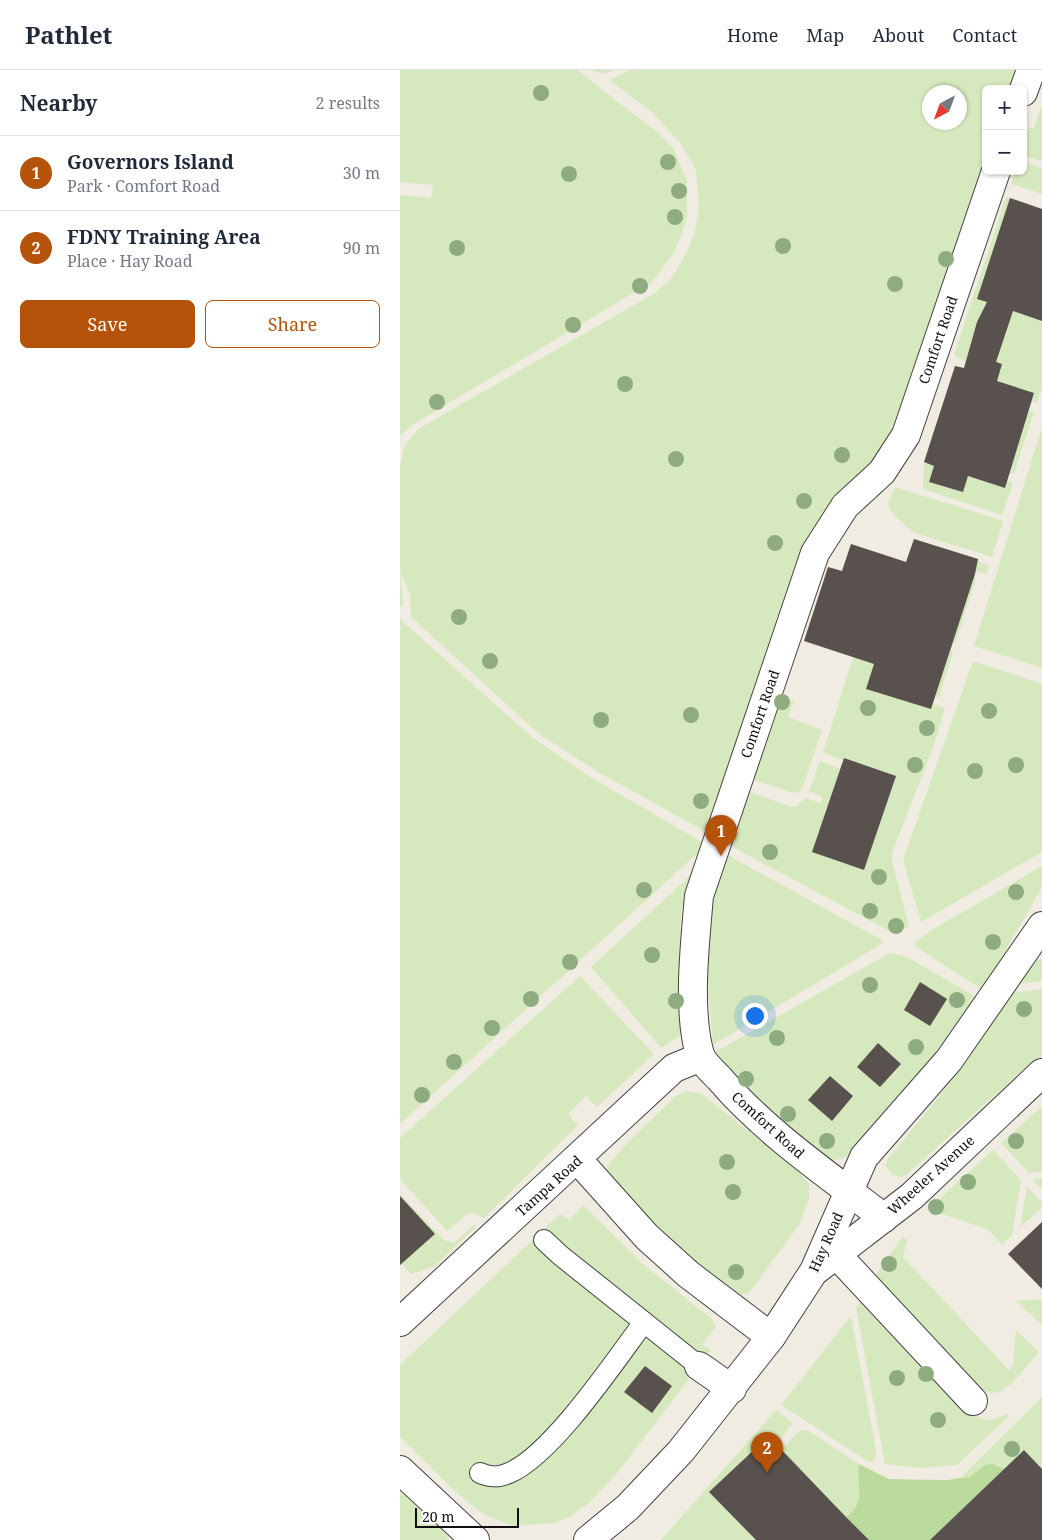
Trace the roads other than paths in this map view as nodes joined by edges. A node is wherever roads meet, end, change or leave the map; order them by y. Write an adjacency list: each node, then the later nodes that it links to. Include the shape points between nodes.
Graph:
1 (1031, 70): 2 (street)
2 (1026, 85)
3 (995, 175): 5 (street, Comfort Road, via 906,435 882,472 845,506 815,553 717,841 699,896 694,947 694,1022)
4 (1042, 927): 8 (street, Hay Road, via 949,1060 864,1157)
5 (701, 1057): 7 (street, Tampa Road, via 674,1068); 8 (street, Comfort Road, via 743,1106)
6 (1042, 1073): 9 (street, Wheeler Avenue, via 912,1196)
7 (578, 1160): 13 (street, Tampa Road); 15 (street, via 647,1237 688,1274)
8 (848, 1191): 9 (street, Comfort Road); 12 (street, Hay Road)
9 (884, 1218): 11 (street, Wheeler Avenue)
10 (544, 1240): 14 (lane)
11 (836, 1254): 12 (street, Wheeler Avenue); 18 (street)
12 (814, 1271): 15 (street, Hay Road)
13 (400, 1322)
14 (644, 1322): 16 (lane); 20 (lane, via 573,1415 534,1457 509,1473 491,1477)
15 (771, 1338): 17 (street, Hay Road)
16 (699, 1366): 17 (street)
17 (732, 1389): 22 (street, Hay Road, via 681,1451 628,1507)
18 (973, 1402)
19 (400, 1470): 21 (street)
20 (480, 1472)
21 (475, 1540)
22 (588, 1540)

